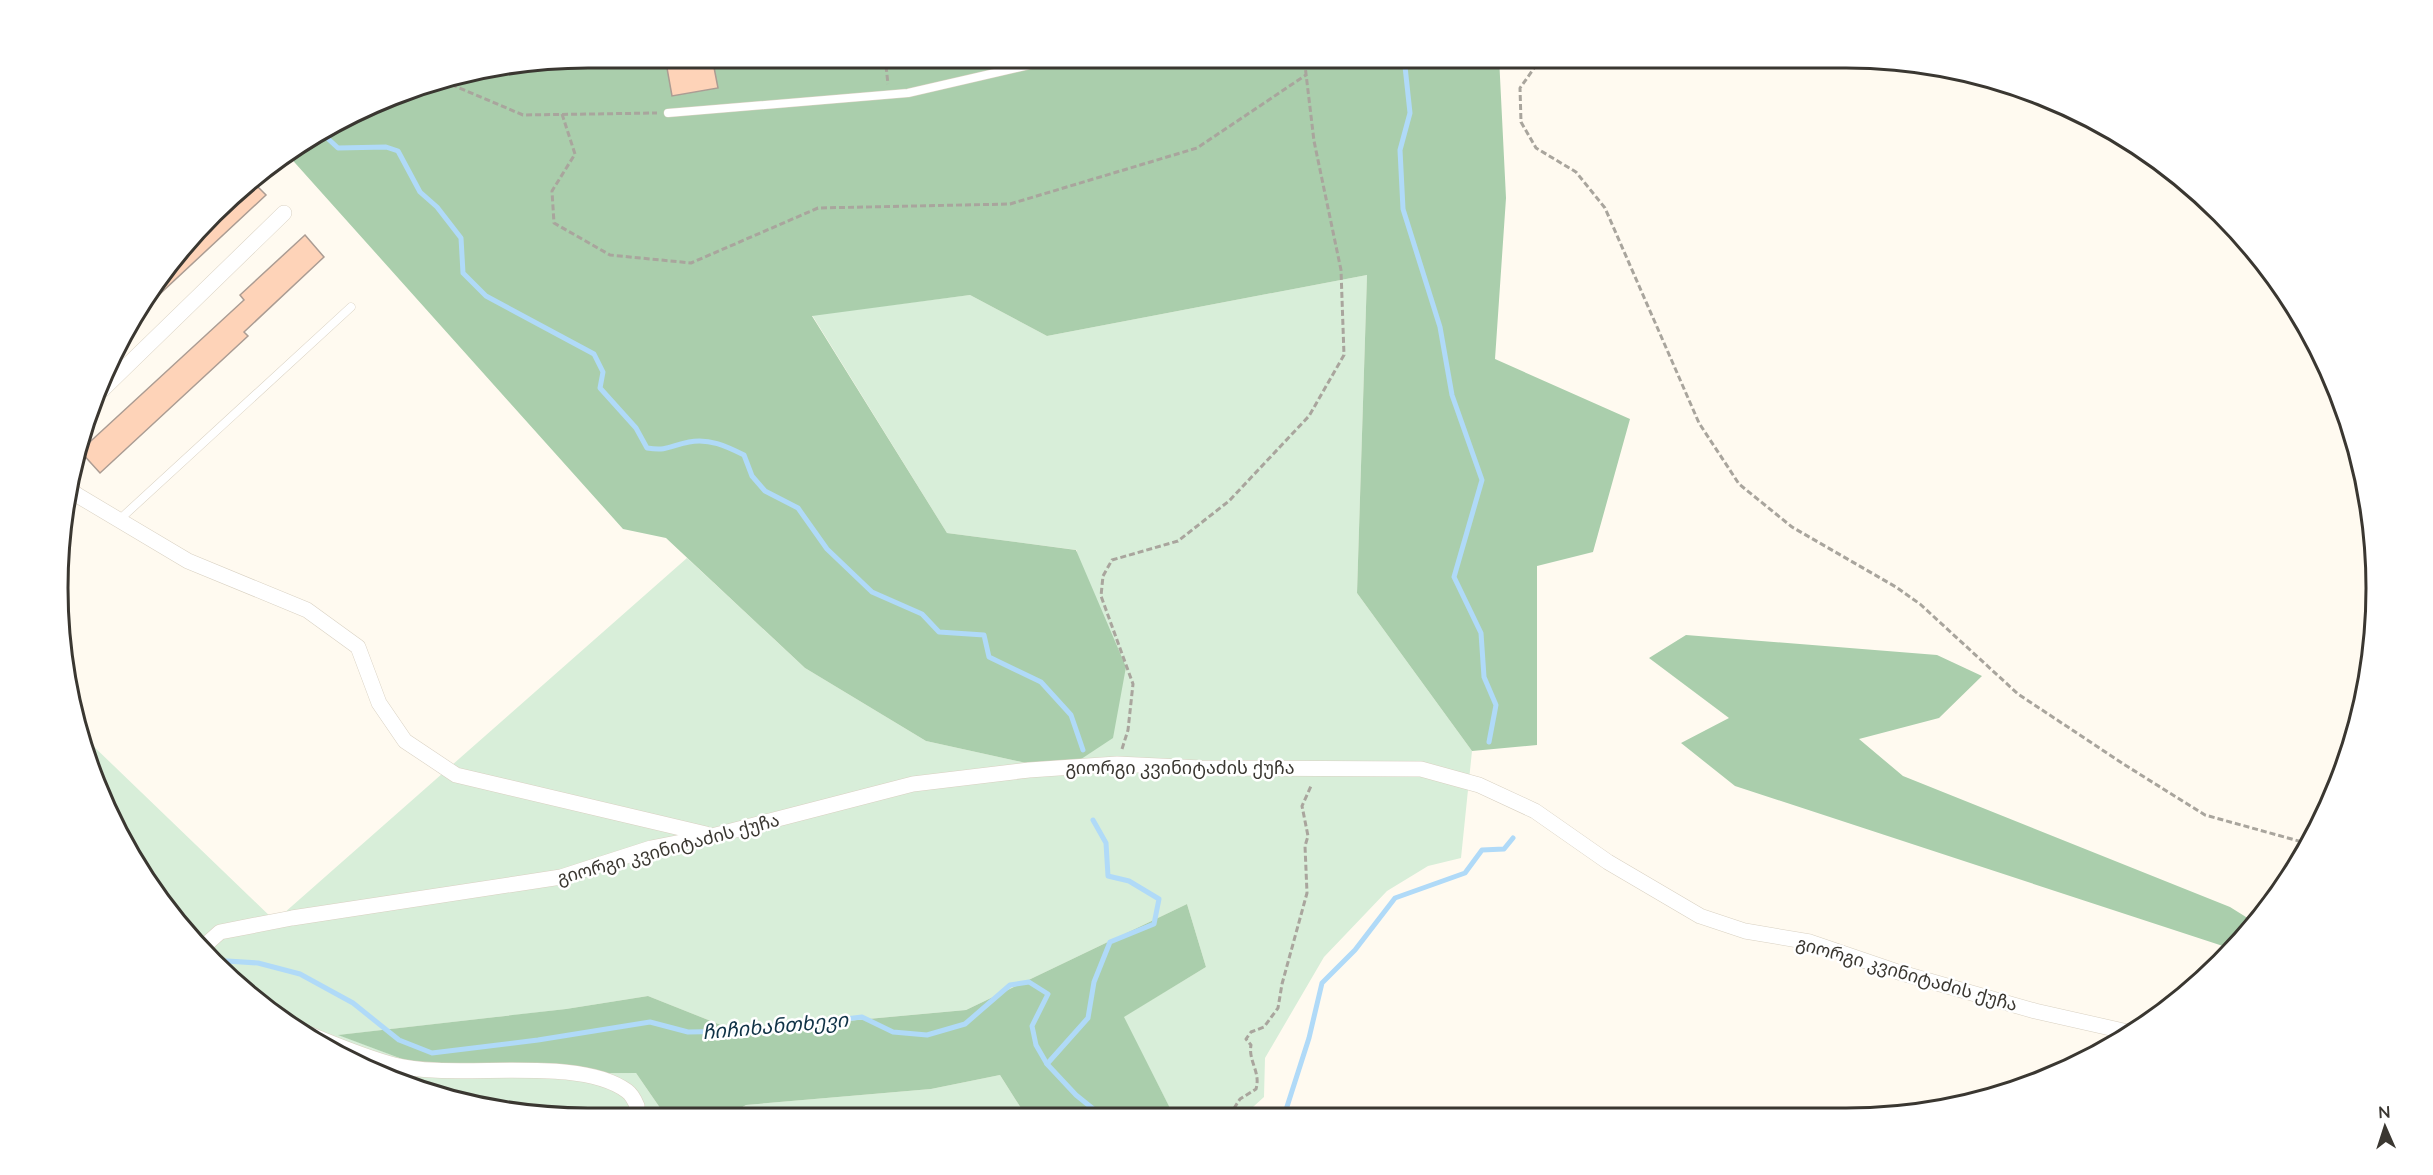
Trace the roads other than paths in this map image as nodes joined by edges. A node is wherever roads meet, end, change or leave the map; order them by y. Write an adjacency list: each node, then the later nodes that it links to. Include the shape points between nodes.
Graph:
1 (1016, 68): 2 (lane, via 908,93)
2 (668, 113)
3 (284, 213): 5 (street)
4 (351, 306): 7 (lane)
5 (110, 382)
6 (76, 494): 7 (street)
7 (119, 520): 8 (street, via 188,561 307,610 358,647 379,703 405,741 456,775)
8 (712, 836): 9 (street, გიორგი კვინიტაძის ქუჩა, via 651,848 561,878 292,918 220,932); 10 (street, გიორგი კვინიტაძის ქუჩა, via 913,784 1029,770 1117,764 1421,769 1479,785 1535,811 1608,862 1700,916 1745,931 1810,942 1898,972)
9 (208, 942)
10 (2119, 1030)
11 (342, 1046): 12 (street, via 394,1065 426,1070 506,1070 597,1077 628,1091)
12 (636, 1108)

